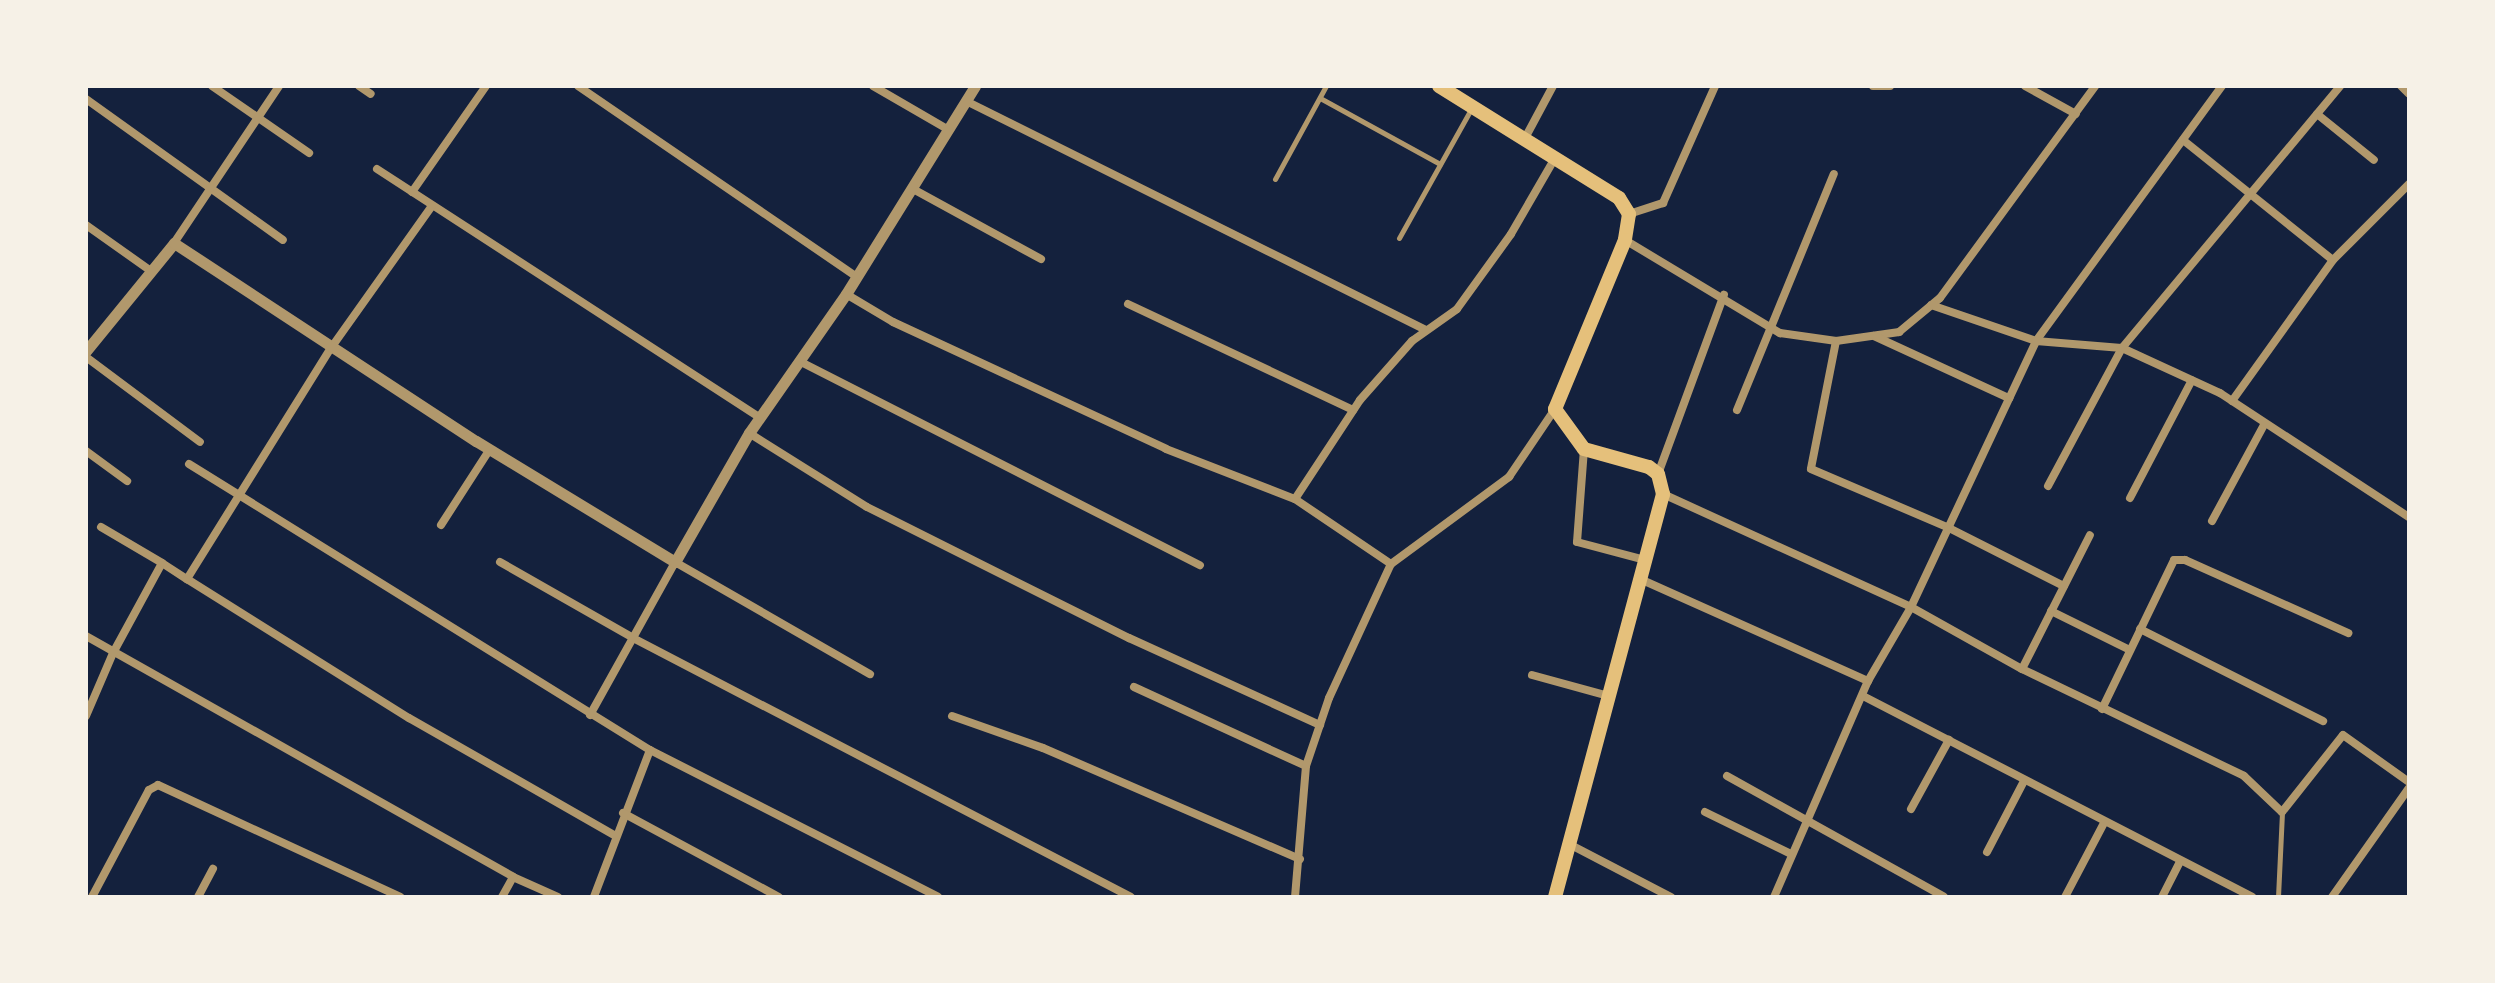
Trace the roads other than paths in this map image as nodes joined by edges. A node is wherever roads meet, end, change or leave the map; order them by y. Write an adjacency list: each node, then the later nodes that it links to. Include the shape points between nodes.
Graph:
1 (212, 86): 27 (street)
2 (279, 86): 27 (street)
3 (359, 86): 19 (street)
4 (486, 86): 41 (street)
5 (578, 86): 53 (street)
6 (873, 86): 28 (street)
7 (975, 86): 23 (street)
8 (1326, 86): 21 (lane)
9 (1439, 86): 24 (main road)
10 (1553, 86): 29 (street)
11 (1715, 86): 44 (street, via 1663,203)
12 (1873, 86): 13 (street)
13 (1890, 86)
14 (2025, 86): 25 (street)
15 (2095, 86): 25 (street)
16 (2222, 86): 30 (street)
17 (2340, 86): 26 (street)
18 (2401, 86): 20 (street)
19 (371, 94)
20 (2409, 94)
21 (1320, 98): 34 (lane); 37 (lane)
22 (86, 99): 39 (street)
23 (966, 101): 28 (street); 59 (street)
24 (1471, 108): 29 (main road); 34 (lane)
25 (2076, 114): 57 (street)
26 (2317, 114): 33 (street); 42 (street)
27 (258, 120): 31 (street); 39 (street)
28 (949, 130): 40 (street)
29 (1524, 140): 32 (main road)
30 (2183, 140): 42 (street); 62 (street)
31 (309, 153)
32 (1555, 158): 44 (main road, via 1619,198); 59 (street, via 1511,234 1457,309)
33 (2374, 160)
34 (1440, 164): 46 (lane)
35 (377, 169): 41 (street)
36 (1834, 174): 58 (street)
37 (1275, 179)
38 (2409, 184): 51 (street)
39 (211, 188): 47 (street); 49 (street)
40 (913, 189): 50 (street); 53 (street)
41 (412, 192): 43 (street)
42 (2251, 194): 51 (street); 64 (street)
43 (432, 206): 63 (street); 74 (street)
44 (1629, 214): 48 (main road)
45 (86, 225): 52 (street)
46 (1399, 238)
47 (283, 240)
48 (1625, 240): 55 (street); 71 (main road)
49 (174, 243): 52 (street); 63 (street)
50 (1041, 259)
51 (2333, 260): 70 (street)
52 (151, 271): 65 (street)
53 (857, 277): 54 (street)
54 (846, 294): 67 (street); 88 (street, via 893,322 1166,449)
55 (1724, 295): 58 (street); 82 (street)
56 (1128, 304): 72 (street)
57 (1931, 305): 60 (street, via 1899,332); 62 (street)
58 (1768, 326): 61 (street, via 1780,333); 73 (street)
59 (1426, 330): 72 (street)
60 (1873, 335): 61 (street); 69 (street)
61 (1836, 341): 93 (street, via 1811,469)
62 (2036, 341): 64 (street); 69 (street)
63 (331, 348): 78 (street); 85 (street)
64 (2122, 348): 68 (street); 84 (street)
65 (86, 351)
66 (86, 357): 77 (street)
67 (799, 361): 74 (street); 100 (street)
68 (2192, 380): 70 (street); 87 (street)
69 (2009, 398): 93 (street)
70 (2232, 401): 75 (street)
71 (1555, 409): 79 (main road); 99 (street, via 1509,477)
72 (1353, 410): 88 (street)
73 (1737, 410)
74 (760, 418): 76 (street)
75 (2265, 423): 89 (street); 90 (street)
76 (749, 433): 97 (street); 124 (street, via 867,507 1129,638)
77 (200, 442)
78 (490, 449): 91 (street); 97 (street)
79 (1584, 449): 82 (main road); 95 (street, via 1577,542)
80 (86, 451): 83 (street)
81 (189, 464): 85 (street)
82 (1658, 474): 86 (main road)
83 (127, 481)
84 (2048, 486)
85 (237, 493): 101 (street); 120 (street)
86 (1663, 494): 95 (main road); 104 (street)
87 (2130, 498)
88 (1295, 499): 99 (street)
89 (2409, 517)
90 (2212, 521)
91 (441, 525)
92 (101, 527): 98 (street)
93 (1947, 527): 103 (street); 104 (street)
94 (2090, 535): 103 (street)
95 (1645, 560): 102 (main road)
96 (500, 562): 109 (street)
97 (675, 562): 109 (street); 113 (street)
98 (162, 563): 101 (street); 111 (street)
99 (1391, 564): 124 (street)
100 (1200, 565)
101 (187, 579): 137 (street, via 409,718)
102 (1640, 579): 115 (street); 117 (main road)
103 (2064, 586): 105 (street)
104 (1911, 607): 112 (street); 115 (street)
105 (2051, 611): 110 (street); 112 (street)
106 (2140, 629): 107 (street, via 2171,565 2179,559); 110 (street); 123 (street)
107 (2348, 633)
108 (86, 636): 111 (street)
109 (633, 638): 120 (street); 154 (street)
110 (2130, 650): 119 (street)
111 (113, 653): 121 (street); 144 (street)
112 (2022, 669): 119 (street)
113 (870, 674)
114 (1532, 675): 117 (street)
115 (1868, 681): 118 (street)
116 (1134, 687): 127 (street)
117 (1608, 696): 138 (main road)
118 (1863, 696): 125 (street); 135 (street)
119 (2102, 709): 133 (street, via 2244,776)
120 (590, 715): 126 (street)
121 (86, 716)
122 (952, 716): 141 (street, via 1043,748)
123 (2323, 721)
124 (1320, 725): 127 (street)
125 (1949, 740): 129 (street); 131 (street)
126 (650, 750): 134 (street); 153 (street)
127 (1306, 766): 141 (street)
128 (1727, 776): 135 (street)
129 (2024, 781): 136 (street); 139 (street)
130 (2409, 785): 133 (street, via 2343,735); 163 (street)
131 (1911, 809)
132 (1705, 812): 140 (street)
133 (2282, 812): 162 (lane)
134 (623, 813): 137 (street); 152 (street)
135 (1805, 819): 140 (street); 158 (street)
136 (2104, 823): 142 (street); 159 (street)
137 (616, 836): 151 (street)
138 (1568, 844): 145 (main road); 156 (street)
139 (1987, 852)
140 (1791, 854): 157 (street)
141 (1300, 859): 155 (street)
142 (2179, 863): 160 (street); 161 (street)
143 (213, 869): 147 (street)
144 (513, 877): 149 (street); 150 (street)
145 (1559, 895)
146 (92, 897): 148 (street, via 149,790 158,785)
147 (198, 897)
148 (398, 897)
149 (502, 897)
150 (558, 897)
151 (594, 897)
152 (779, 897)
153 (938, 897)
154 (1131, 897)
155 (1295, 897)
156 (1671, 897)
157 (1774, 897)
158 (1944, 897)
159 (2065, 897)
160 (2162, 897)
161 (2252, 897)
162 (2278, 897)
163 (2332, 897)

